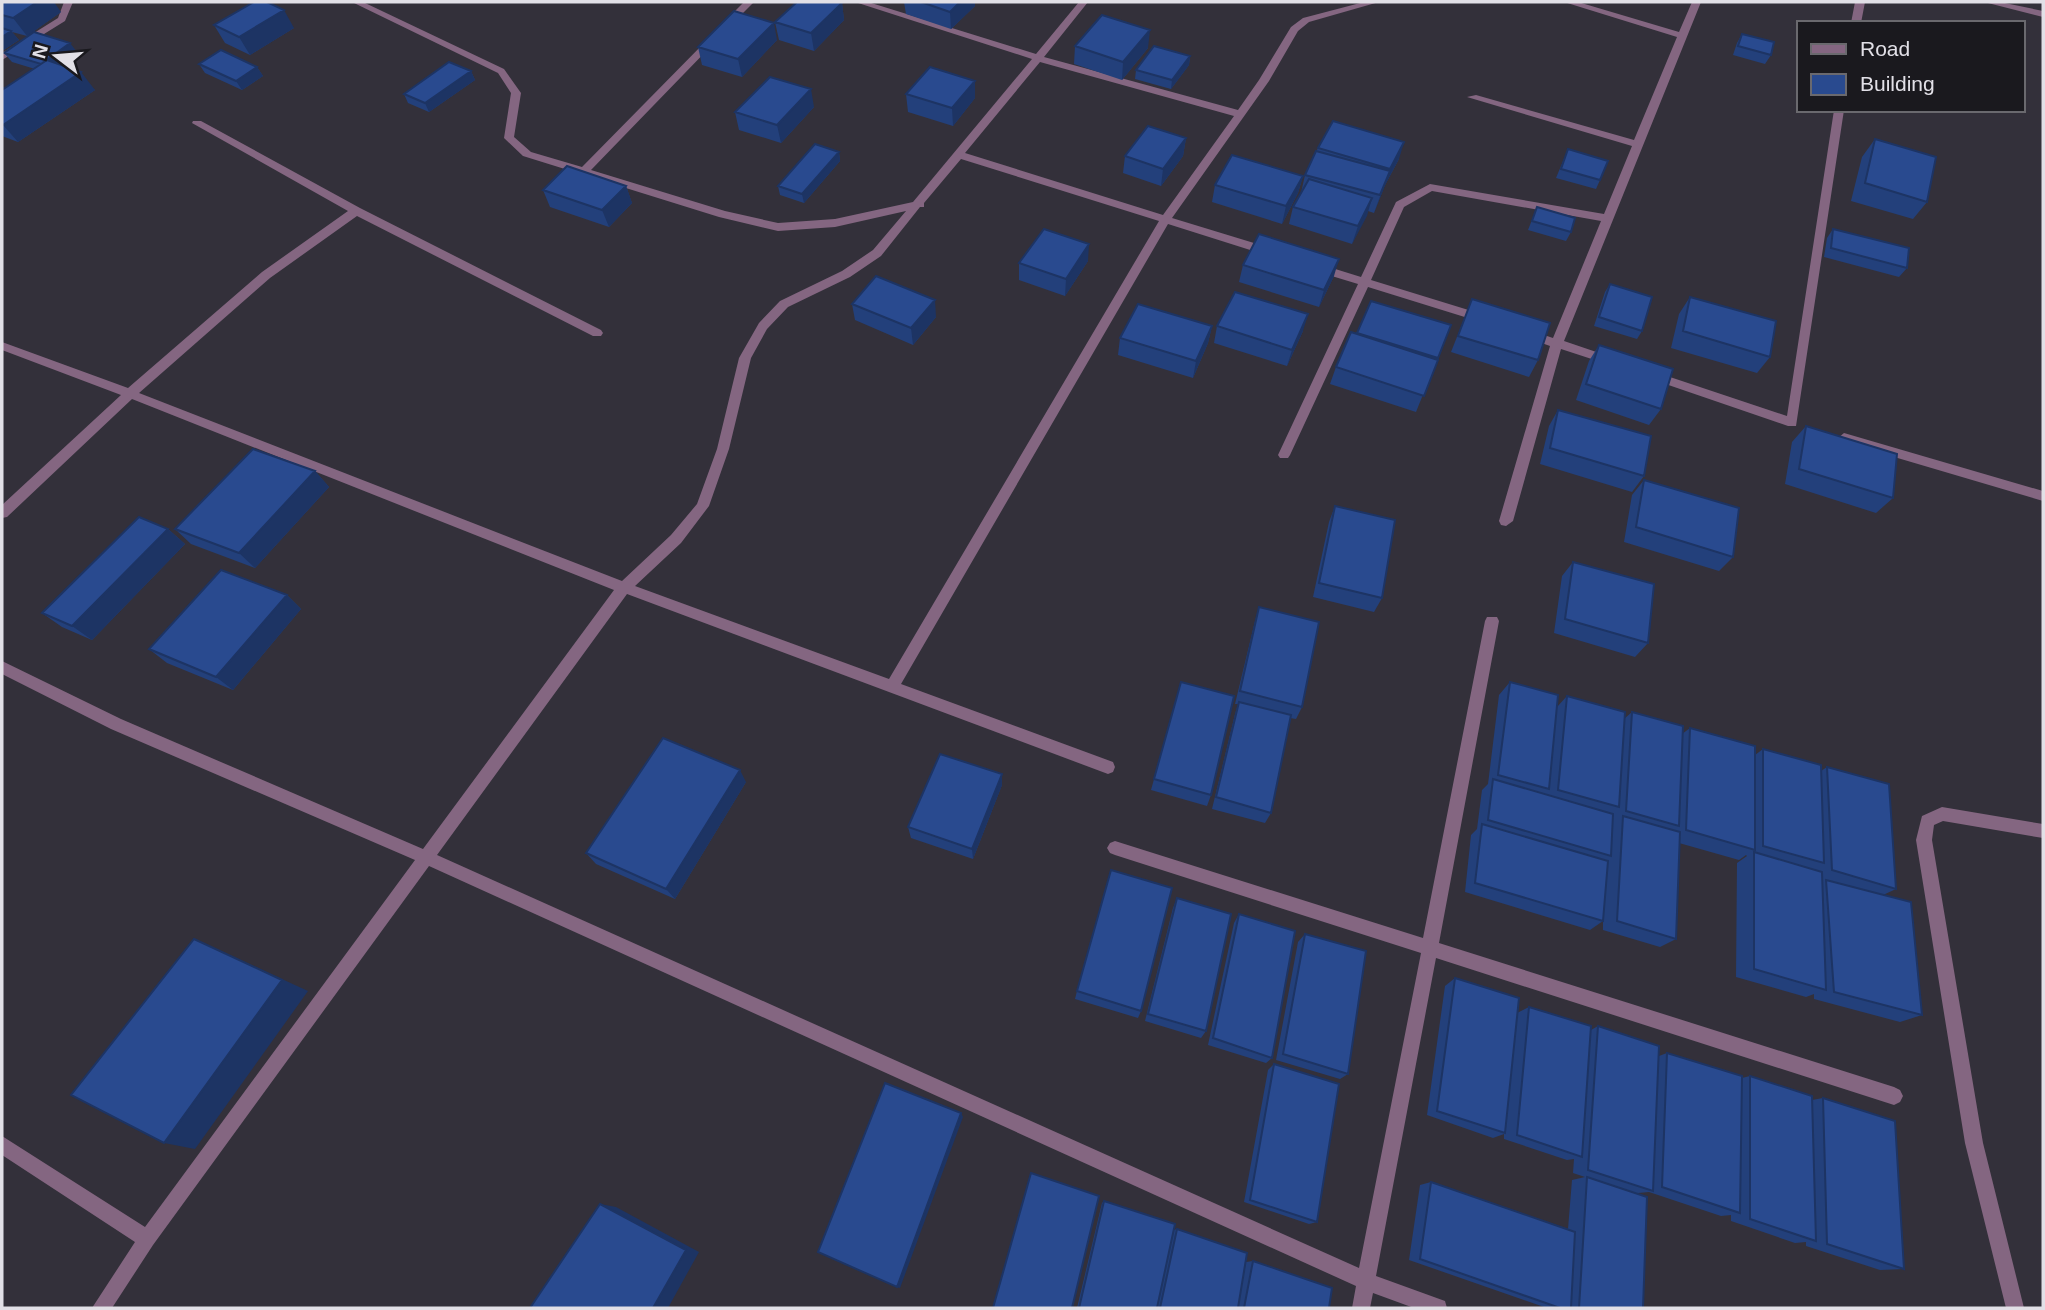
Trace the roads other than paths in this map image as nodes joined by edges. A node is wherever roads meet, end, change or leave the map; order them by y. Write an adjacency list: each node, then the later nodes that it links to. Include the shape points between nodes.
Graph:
1 (68, 2): 16 (street, via 62,19)
2 (356, 2): 11 (street)
3 (730, 2): 12 (street)
4 (859, 2): 17 (street)
5 (1084, 2): 17 (street)
6 (1374, 2): 20 (street, via 1306,20 1294,29)
7 (1569, 2): 15 (street)
8 (1696, 2): 15 (street)
9 (1860, 2): 14 (street)
10 (1989, 2): 13 (street)
11 (373, 5): 24 (street, via 501,71 516,93 509,138 527,154)
12 (746, 5): 24 (street)
13 (2043, 14)
14 (1856, 21)
15 (1683, 36): 22 (street)
16 (2, 57)
17 (1038, 58): 20 (street); 23 (street)
18 (1472, 97): 22 (street)
19 (1839, 112): 38 (street, via 1799,425)
20 (1240, 114): 28 (street)
21 (197, 122): 26 (street)
22 (1639, 145): 27 (street)
23 (957, 154): 25 (street); 28 (street)
24 (584, 170): 25 (street, via 778,227 835,223)
25 (919, 204): 45 (street, via 877,253 846,274 784,304 762,326 745,358 723,449 703,506 676,539)
26 (356, 211): 34 (street); 39 (street, via 266,275)
27 (1609, 219): 31 (street, via 1430,187 1400,205); 35 (street)
28 (1165, 220): 29 (street); 48 (street)
29 (1285, 257)
30 (1299, 261): 31 (street)
31 (1365, 282): 32 (street); 41 (street)
32 (1493, 323)
33 (1519, 331): 35 (street)
34 (597, 333)
35 (1558, 343): 37 (street); 44 (street)
36 (2, 346): 39 (street)
37 (1623, 365)
38 (1636, 369)
39 (131, 393): 43 (street); 45 (street)
40 (1832, 435): 42 (street)
41 (1284, 455)
42 (2043, 496)
43 (2, 513)
44 (1506, 521)
45 (624, 587): 48 (street); 52 (street)
46 (1492, 621): 53 (street)
47 (2, 667): 52 (street, via 116,724)
48 (893, 685): 49 (street)
49 (1108, 767)
50 (2043, 831): 61 (street, via 1942,814 1927,821 1924,841 1974,1143)
51 (1115, 848): 53 (street)
52 (425, 857): 56 (street); 57 (street)
53 (1429, 949): 54 (street); 57 (street)
54 (1894, 1096)
55 (2, 1145): 56 (street)
56 (147, 1238): 58 (street)
57 (1366, 1281): 59 (street); 60 (street)
58 (101, 1308)
59 (1361, 1308)
60 (1438, 1308)
61 (2015, 1308)

